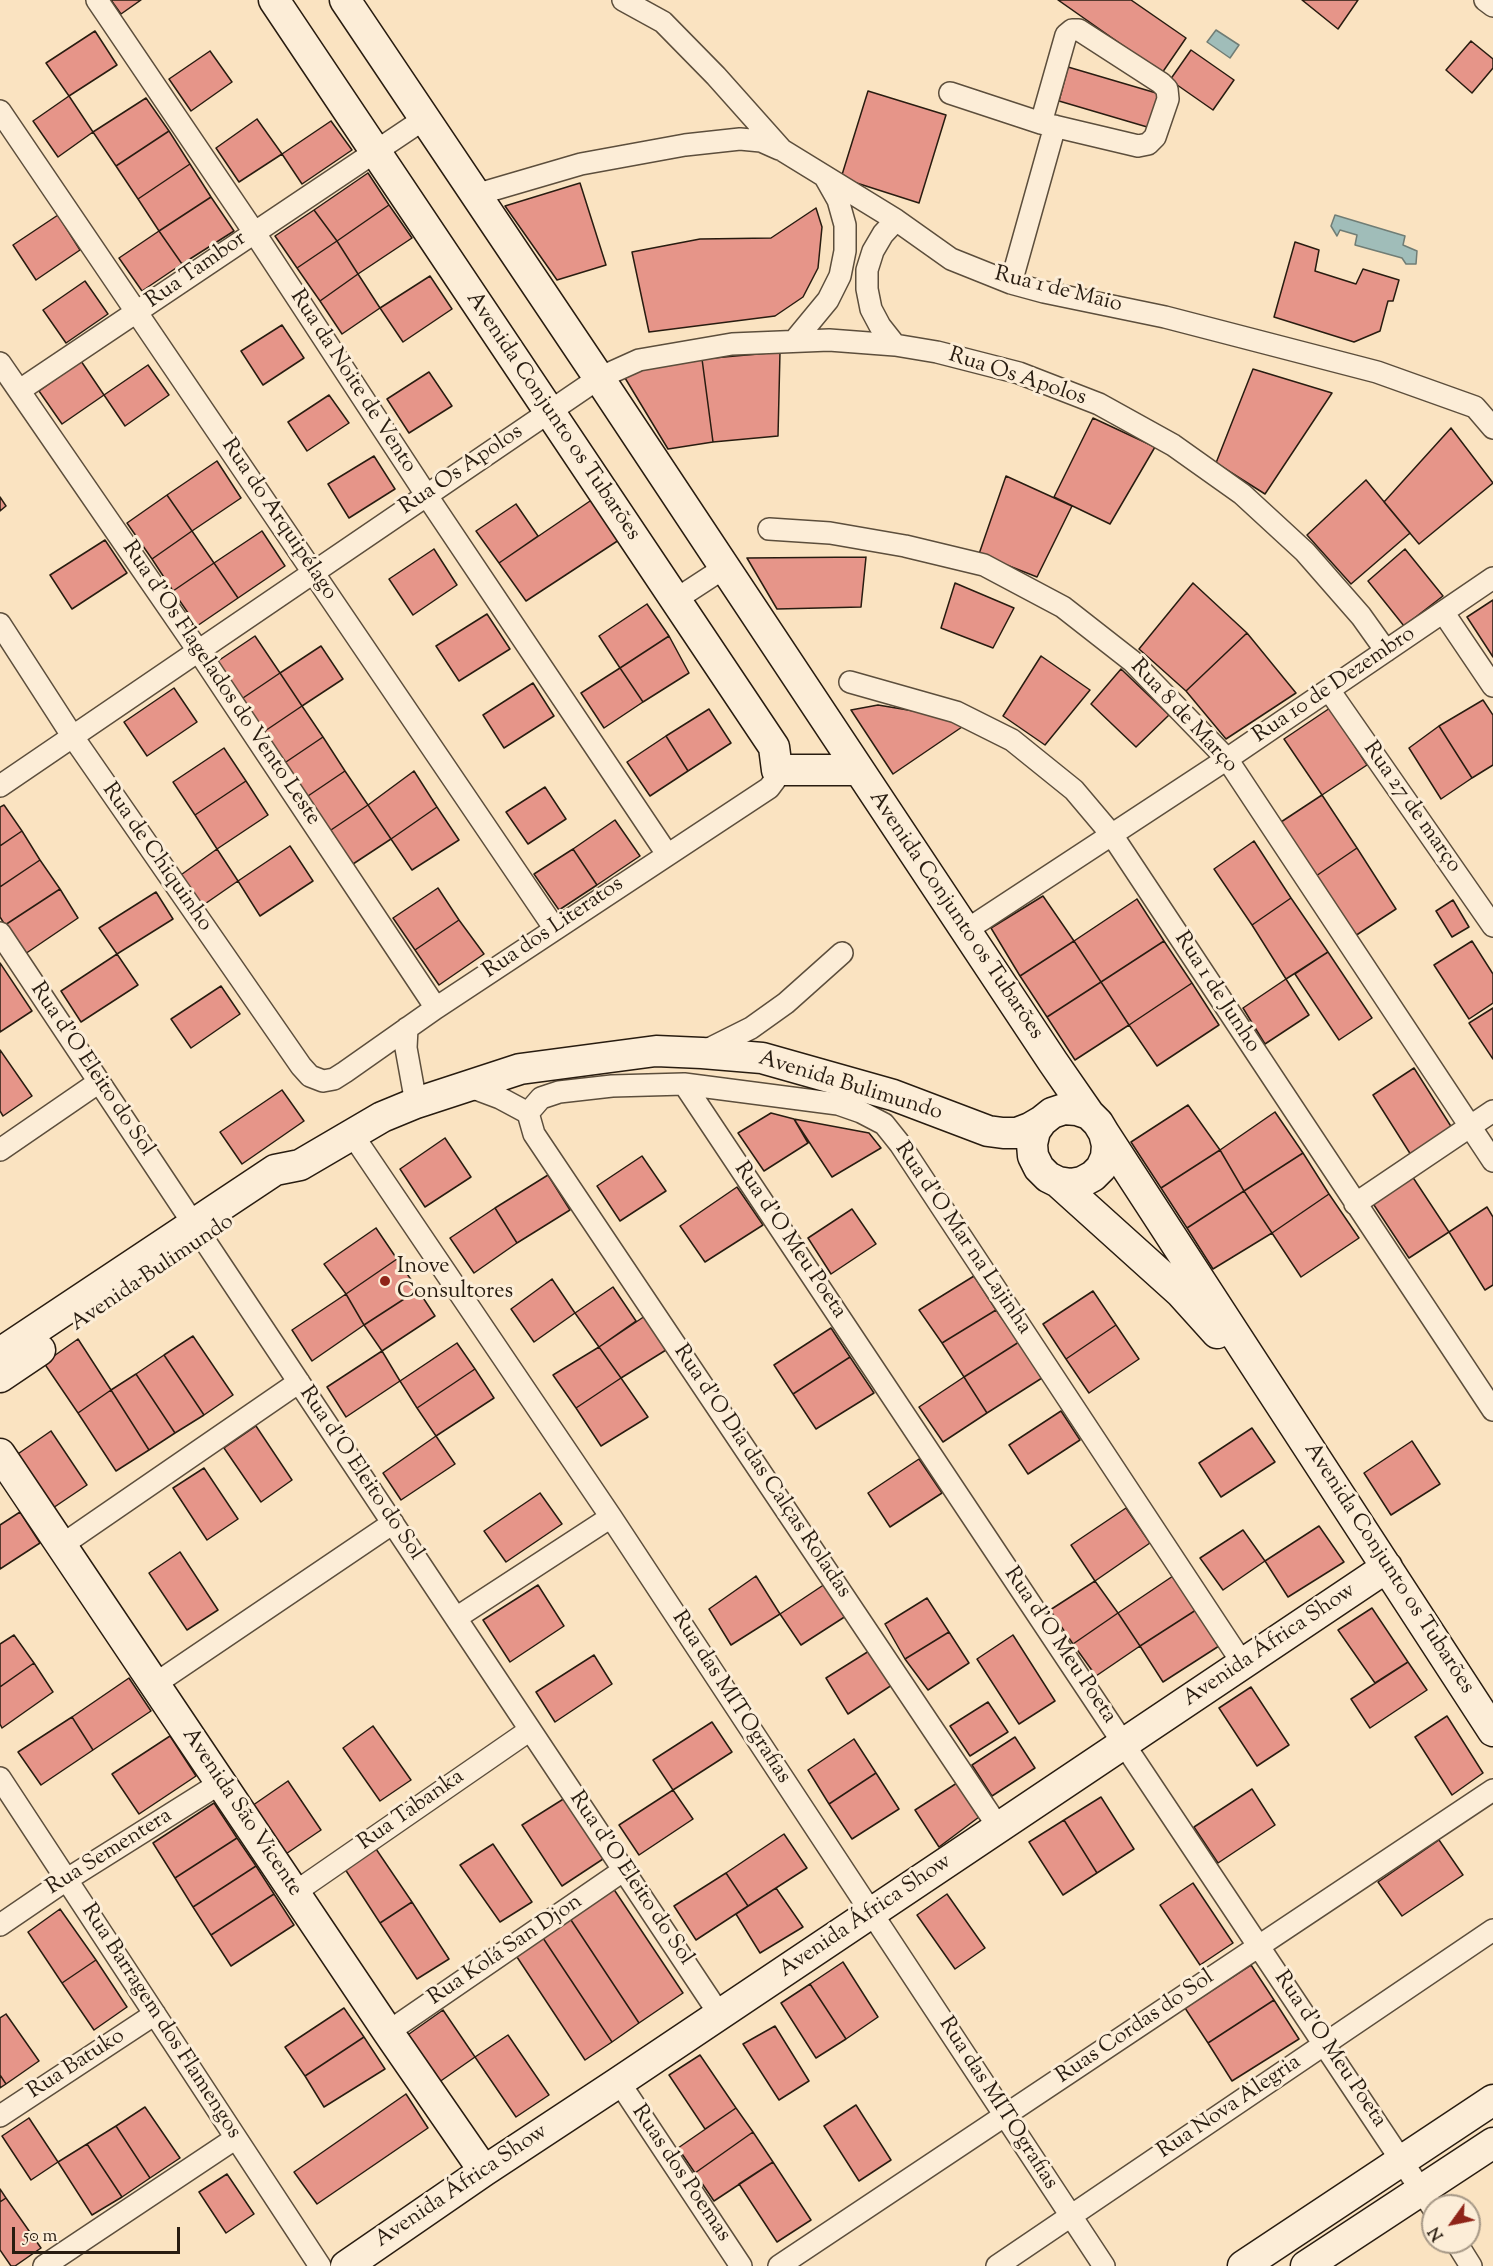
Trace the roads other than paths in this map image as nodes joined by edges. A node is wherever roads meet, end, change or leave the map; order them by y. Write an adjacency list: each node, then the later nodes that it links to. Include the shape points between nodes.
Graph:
1 (97, 0): 16 (street, Rua da Noite de Vento)
2 (274, 0): 12 (street, Avenida Conjunto os Tubarões)
3 (345, 0): 9 (street, Avenida Conjunto os Tubarões)
4 (623, 0): 11 (street, Rua 1 de Maio, via 663,22)
5 (1485, 0): 6 (street)
6 (1493, 6)
7 (950, 93): 10 (street)
8 (0, 111): 18 (street, Rua do Arquipélago)
9 (424, 119): 12 (street, Rua Tambor); 14 (street, Avenida Conjunto os Tubarões)
10 (1048, 124): 10 (street, via 1138,146 1148,144 1155,137 1165,109 1167,89 1080,30 1072,30 1066,35); 17 (street)
11 (782, 150): 13 (street, Rua 1 de Maio); 14 (street, via 761,141 740,139 686,145 581,164)
12 (375, 153): 16 (street, Rua Tambor); 24 (street, Avenida Conjunto os Tubarões)
13 (825, 177): 15 (street, Rua 1 de Maio); 19 (street, via 838,200 845,251 840,276 828,300)
14 (475, 195): 22 (street, Avenida Conjunto os Tubarões)
15 (896, 220): 17 (street, Rua 1 de Maio, via 951,259); 20 (street, via 873,251 867,270 871,309)
16 (254, 232): 18 (street, Rua Tambor); 26 (street, Rua da Noite de Vento)
17 (1011, 283): 25 (street, Rua 1 de Maio, via 1165,317 1377,372 1475,407)
18 (137, 313): 23 (street, Rua Tambor); 29 (street, Rua do Arquipélago)
19 (795, 340): 20 (street, Rua Os Apolos); 22 (street, Rua Os Apolos, via 670,353 639,360)
20 (895, 345): 35 (street, Rua Os Apolos, via 979,361 1060,387 1173,445 1242,494 1298,544 1334,583)
21 (0, 363): 23 (street, Rua d'Os Flagelados do Vento Leste)
22 (599, 378): 24 (street, Rua Os Apolos); 28 (street, Avenida Conjunto os Tubarões)
23 (20, 390): 34 (street, Rua d'Os Flagelados do Vento Leste)
24 (549, 412): 26 (street, Rua Os Apolos); 31 (street, Avenida Conjunto os Tubarões)
25 (1493, 428)
26 (427, 496): 29 (street, Rua Os Apolos); 45 (street, Rua da Noite de Vento)
27 (769, 529): 40 (street, Rua 8 de Março, via 830,533 984,565 1063,607 1132,661)
28 (724, 568): 31 (street); 42 (street, Avenida Conjunto os Tubarões)
29 (314, 573): 34 (street, Rua Os Apolos); 47 (street, Rua do Arquipélago)
30 (1493, 578): 32 (street, Rua 10 de Dezembro)
31 (675, 600): 41 (street, Avenida Conjunto os Tubarões, via 774,747)
32 (1443, 612): 35 (street, Rua 10 de Dezembro); 37 (street)
33 (0, 624): 39 (street, Rua de Chiquinho)
34 (199, 651): 39 (street, Rua Os Apolos); 51 (street, Rua d'Os Flagelados do Vento Leste)
35 (1386, 651): 38 (street, Rua 10 de Dezembro)
36 (850, 682): 44 (street, Rua 1 de Junho, via 956,712 1012,740 1074,790)
37 (1493, 686)
38 (1329, 690): 40 (street, Rua 10 de Dezembro); 46 (street, Rua 27 de março)
39 (73, 737): 43 (street, Rua Os Apolos); 55 (street, Rua de Chiquinho, via 301,1066 310,1076)
40 (1227, 759): 44 (street, Rua 10 de Dezembro); 64 (street, Rua 8 de Março)
41 (777, 770): 42 (street, Avenida Conjunto os Tubarões); 45 (street, Rua dos Literatos, via 769,788)
42 (858, 770): 48 (street, Avenida Conjunto os Tubarões)
43 (0, 786)
44 (1112, 835): 48 (street, Rua 10 de Dezembro); 70 (street, Rua 1 de Junho)
45 (667, 854): 47 (street, Rua dos Literatos)
46 (1493, 926)
47 (555, 929): 51 (street, Rua dos Literatos)
48 (965, 931): 54 (street, Avenida Conjunto os Tubarões)
49 (0, 934): 56 (street, Rua d'O Eleito do Sol)
50 (842, 953): 53 (street, via 751,1028)
51 (436, 1008): 52 (street, Rua dos Literatos)
52 (407, 1028): 55 (street, Rua dos Literatos, via 334,1079); 59 (street, via 406,1048)
53 (702, 1053): 58 (street, Avenida Bulimundo, via 656,1052 587,1059 520,1069); 65 (street, Avenida Bulimundo, via 762,1058 893,1095)
54 (1053, 1062): 62 (street, via 1057,1088); 63 (street, Avenida Conjunto os Tubarões)
55 (323, 1081)
56 (99, 1082): 67 (street); 71 (street, Rua d'O Eleito do Sol)
57 (684, 1084): 61 (street, Rua d'O Mar na Lajinha, via 559,1092 541,1098); 83 (street, Rua d'O Mar na Lajinha, via 838,1104 884,1124); 87 (street, Rua d'O Meu Poeta)
58 (468, 1086): 59 (street, Avenida Bulimundo); 61 (street)
59 (416, 1103): 66 (street, Avenida Bulimundo)
60 (1493, 1111): 64 (street)
61 (528, 1113): 91 (street, Rua d'O Dia das Calças Roladas, via 534,1134)
62 (1047, 1117): 63 (street, via 1064,1109 1077,1110); 65 (street, via 1017,1133); 69 (street, via 1035,1131 1032,1144 1033,1156)
63 (1097, 1124): 69 (street, via 1107,1144 1101,1168 1082,1182 1071,1184); 75 (street, Avenida Conjunto os Tubarões)
64 (1470, 1126): 68 (street, Rua 8 de Março); 70 (street)
65 (988, 1131): 69 (street)
66 (352, 1134): 71 (street, Avenida Bulimundo, via 300,1165 287,1185); 78 (street, Rua das MITOgrafias)
67 (0, 1150)
68 (1493, 1161)
69 (1048, 1175): 75 (street, via 1180,1292)
70 (1355, 1204): 76 (street, Rua 1 de Junho)
71 (199, 1232): 72 (street, Avenida Bulimundo); 73 (street, Avenida Bulimundo); 74 (street, Rua d'O Eleito do Sol)
72 (0, 1353)
73 (0, 1377)
74 (299, 1382): 79 (street, Rua d'O Eleito do Sol); 80 (street)
75 (1283, 1407): 81 (street, Avenida Conjunto os Tubarões)
76 (1493, 1410)
77 (0, 1454): 80 (street, Avenida São Vicente)
78 (611, 1517): 82 (street); 95 (street, Rua das MITOgrafias)
79 (393, 1523): 82 (street, Rua d'O Eleito do Sol); 84 (street)
80 (62, 1545): 84 (street, Avenida São Vicente)
81 (1387, 1568): 83 (street, Avenida África Show); 86 (street, Avenida Conjunto os Tubarões)
82 (456, 1618): 85 (street, Rua d'O Eleito do Sol)
83 (1243, 1664): 87 (street, Avenida África Show)
84 (155, 1684): 89 (street, Avenida São Vicente)
85 (530, 1730): 92 (street, Rua d'O Eleito do Sol); 94 (street, Rua Tabanka)
86 (1493, 1731)
87 (1124, 1744): 91 (street, Avenida África Show); 98 (street, Rua d'O Meu Poeta)
88 (0, 1778): 93 (street, Rua Barragem dos Flamengos)
89 (222, 1782): 93 (street, Rua Sementera); 94 (street, Avenida São Vicente)
90 (1493, 1790): 98 (street, Ruas Cordas do Sol)
91 (999, 1828): 95 (street, Avenida África Show)
92 (624, 1870): 100 (street, Rua d'O Eleito do Sol); 101 (street, Rua Kolá San Djon)
93 (66, 1880): 96 (street, Rua Sementera); 99 (street, Rua Barragem dos Flamengos)
94 (294, 1893): 101 (street, Avenida São Vicente)
95 (872, 1913): 100 (street, Avenida África Show); 105 (street, Rua das MITOgrafias)
96 (0, 1925)
97 (1493, 1930): 102 (street, Rua Nova Alegria)
98 (1259, 1946): 102 (street, Rua d'O Meu Poeta); 105 (street, Ruas Cordas do Sol)
99 (154, 2014): 106 (street, Rua Batuko); 107 (street, Rua Barragem dos Flamengos)
100 (720, 2015): 103 (street, Avenida África Show)
101 (388, 2032): 110 (street, Avenida São Vicente)
102 (1325, 2044): 109 (street, Rua d'O Meu Poeta); 114 (street, Rua Nova Alegria)
103 (619, 2082): 110 (street, Avenida África Show); 118 (street, Ruas dos Poemas)
104 (1493, 2100): 109 (street)
105 (1005, 2115): 114 (street, Rua das MITOgrafias); 119 (street, Ruas Cordas do Sol)
106 (0, 2116)
107 (236, 2138): 115 (street); 116 (street, Rua Barragem dos Flamengos)
108 (1493, 2143): 112 (street)
109 (1402, 2160): 111 (street, Rua d'O Meu Poeta); 122 (street)
110 (484, 2171): 117 (street, Avenida África Show)
111 (1424, 2194)
112 (1432, 2194)
113 (1421, 2201): 123 (street)
114 (1071, 2216): 120 (street, Rua Nova Alegria); 121 (street, Rua das MITOgrafias)
115 (44, 2266)
116 (320, 2266)
117 (346, 2266)
118 (741, 2266)
119 (779, 2266)
120 (997, 2266)
121 (1104, 2266)
122 (1243, 2266)
123 (1306, 2266)

